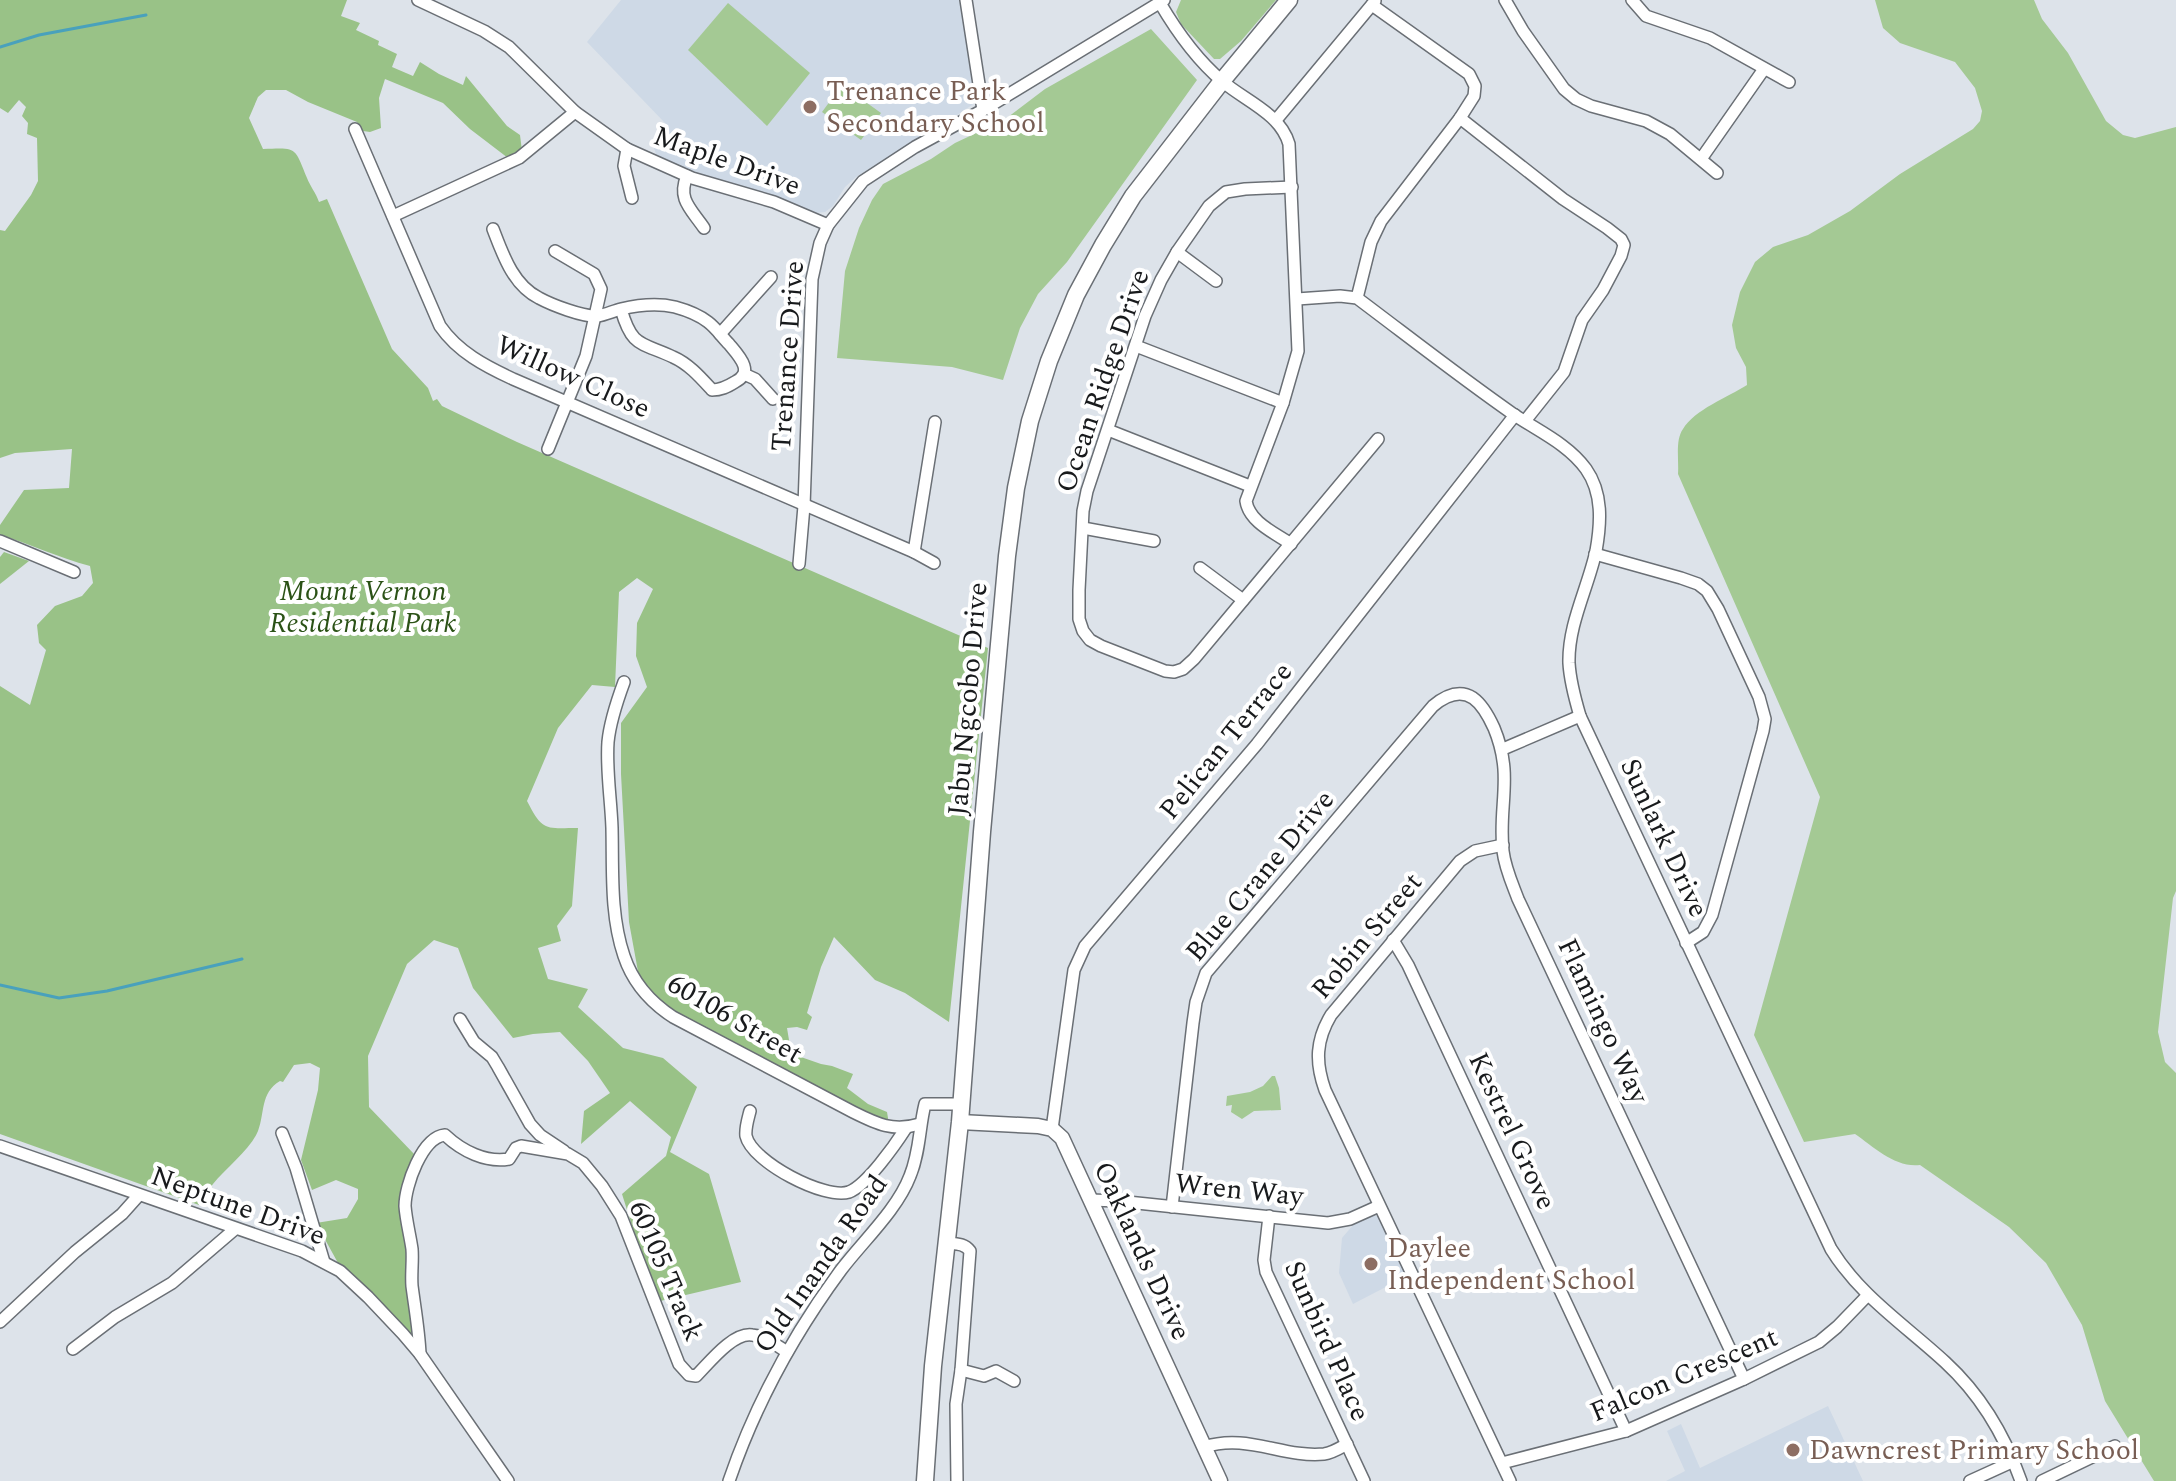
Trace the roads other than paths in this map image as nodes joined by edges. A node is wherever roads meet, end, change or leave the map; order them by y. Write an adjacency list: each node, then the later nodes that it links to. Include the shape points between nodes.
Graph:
1 (418, 0): 12 (street, Maple Drive, via 509,47)
2 (966, 0): 11 (street)
3 (1289, 0): 9 (main road, Jabu Ngcobo Drive)
4 (1505, 0): 17 (street, via 1576,99 1646,121)
5 (1632, 0): 8 (street, via 1646,16 1710,38)
6 (1162, 2): 9 (street, via 1176,31); 11 (street, Trenance Drive)
7 (1374, 2): 13 (street, via 1474,80 1476,91); 14 (street)
8 (1764, 69): 10 (street); 17 (street)
9 (1222, 81): 14 (street); 66 (main road, Jabu Ngcobo Drive, via 1133,196 1103,245 1076,295 1030,421 1007,556)
10 (1789, 82)
11 (983, 110): 23 (street, Trenance Drive, via 863,181)
12 (575, 112): 16 (street, Maple Drive); 22 (street, via 519,158)
13 (1460, 118): 30 (street, via 1381,221); 40 (street, Pelican Terrace, via 1624,245 1582,320 1564,372)
14 (1276, 120): 20 (street, via 1289,144)
15 (355, 129): 22 (street, Willow Close)
16 (627, 149): 19 (street, Maple Drive); 21 (street, via 624,166)
17 (1701, 159): 18 (street)
18 (1717, 173)
19 (687, 176): 23 (street, Maple Drive); 24 (street, via 683,195)
20 (1292, 187): 27 (street, Ocean Ridge Drive, via 1226,192 1209,206); 31 (street)
21 (632, 198)
22 (393, 216): 38 (street, Willow Close, via 449,338 487,367)
23 (828, 225): 46 (street, Trenance Drive, via 812,279)
24 (704, 228)
25 (493, 229): 33 (street, via 519,282 537,298)
26 (555, 251): 33 (street, via 594,274 601,289)
27 (1177, 252): 29 (street, Ocean Ridge Drive); 35 (street, Ocean Ridge Drive, via 1151,301)
28 (771, 277): 34 (street)
29 (1216, 281)
30 (1357, 298): 31 (street); 40 (street, Sunlark Drive)
31 (1297, 299): 39 (street, via 1297,360)
32 (621, 309): 33 (street); 34 (street, via 675,307 707,321); 36 (street, via 633,337 675,357 712,390 723,389)
33 (597, 316): 38 (street)
34 (720, 334): 36 (street, via 745,364)
35 (1136, 346): 39 (street); 42 (street, Ocean Ridge Drive)
36 (744, 374): 37 (street)
37 (773, 399)
38 (567, 403): 44 (street); 46 (street, Willow Close)
39 (1283, 403): 45 (street)
40 (1520, 418): 52 (street, Sunlark Drive, via 1568,451 1592,479 1600,512); 69 (street, Pelican Terrace, via 1257,744 1085,946 1074,970)
41 (935, 422): 51 (street)
42 (1108, 430): 45 (street); 47 (street, Ocean Ridge Drive, via 1087,491)
43 (1378, 439): 50 (street, Ocean Ridge Drive)
44 (548, 449)
45 (1250, 486): 50 (street, via 1246,501 1251,515)
46 (804, 506): 51 (street, Willow Close); 54 (street, Trenance Drive)
47 (1083, 528): 48 (street, Ocean Ridge Drive); 57 (street, Ocean Ridge Drive, via 1079,619 1090,640 1101,646 1174,672 1194,659)
48 (1154, 541)
49 (2, 544): 56 (street)
50 (1291, 544): 57 (street, Ocean Ridge Drive)
51 (914, 552): 53 (street, Willow Close)
52 (1595, 554): 59 (street, Sunlark Drive, via 1570,644 1571,681); 63 (street, via 1681,578 1707,591 1763,709 1763,731 1712,915 1703,932)
53 (934, 563)
54 (799, 564)
55 (1200, 568): 57 (street)
56 (74, 572)
57 (1243, 600)
58 (624, 682): 68 (street, 60106 Street, via 608,741 612,874 624,957 640,988 673,1017 839,1105 877,1123)
59 (1580, 716): 60 (street); 63 (street, Sunlark Drive)
60 (1503, 749): 61 (street, Flamingo Way); 76 (street, Blue Crane Drive, via 1477,701 1460,694 1438,702 1213,963 1196,1002)
61 (1503, 845): 62 (street, Robin Street, via 1466,855); 87 (street, Flamingo Way, via 1518,899)
62 (1393, 940): 75 (street, Robin Street, via 1331,1015 1317,1055 1325,1090); 89 (street, Kestrel Grove)
63 (1686, 943): 81 (street, Sunlark Drive, via 1826,1239)
64 (460, 1019): 72 (street, 60105 Track, via 474,1042 492,1057 530,1124)
65 (750, 1111): 68 (street, via 746,1137 771,1166 787,1177 845,1194 878,1166)
66 (960, 1113): 67 (street, via 925,1104); 69 (street); 79 (main road, Jabu Ngcobo Drive)
67 (920, 1124): 68 (street, 60106 Street); 84 (street, Old Inanda Road, via 910,1178)
68 (906, 1128)
69 (1052, 1129): 74 (street, Oaklands Drive, via 1062,1138)
70 (282, 1133): 80 (street)
71 (0, 1146): 73 (street, Neptune Drive)
72 (568, 1154): 84 (street, 60105 Track, via 583,1163 621,1216 679,1364 689,1375 696,1376 732,1340 745,1335 766,1339); 85 (street, via 521,1146 509,1159 495,1161 445,1135 427,1147 408,1182 405,1205)
73 (139, 1195): 78 (street, Neptune Drive); 82 (street)
74 (1091, 1200): 76 (street, Wren Way); 92 (street, Oaklands Drive)
75 (1379, 1206): 77 (street, Wren Way, via 1340,1222); 94 (street, Robin Street)
76 (1172, 1207): 77 (street, Wren Way)
77 (1269, 1216): 90 (street, Sunbird Place, via 1266,1272)
78 (235, 1229): 80 (street, Neptune Drive); 83 (street, via 172,1283)
79 (947, 1243): 86 (street, via 970,1251); 97 (main road, Jabu Ngcobo Drive)
80 (324, 1262): 85 (street, Neptune Drive, via 368,1297)
81 (1867, 1296): 87 (street, Falcon Crescent, via 1819,1342); 93 (street, Sunlark Drive, via 1974,1393)
82 (0, 1322)
83 (73, 1349)
84 (787, 1352): 96 (street, Old Inanda Road)
85 (420, 1354): 95 (street, Neptune Drive)
86 (961, 1370): 88 (street, via 984,1376 996,1371); 98 (street)
87 (1744, 1379): 89 (street, Falcon Crescent)
88 (1014, 1381)
89 (1626, 1431): 94 (street, Falcon Crescent)
90 (1347, 1444): 92 (street, via 1327,1454 1235,1442); 100 (street, Sunbird Place)
91 (2115, 1446): 104 (street)
92 (1204, 1447): 99 (street, Oaklands Drive)
93 (2014, 1461): 102 (street); 103 (street, Sunlark Drive)
94 (1502, 1463): 101 (street, Robin Street)
95 (508, 1481)
96 (729, 1481)
97 (925, 1481)
98 (957, 1481)
99 (1220, 1481)
100 (1364, 1481)
101 (1510, 1481)
102 (1970, 1481)
103 (2021, 1481)
104 (2042, 1481)

